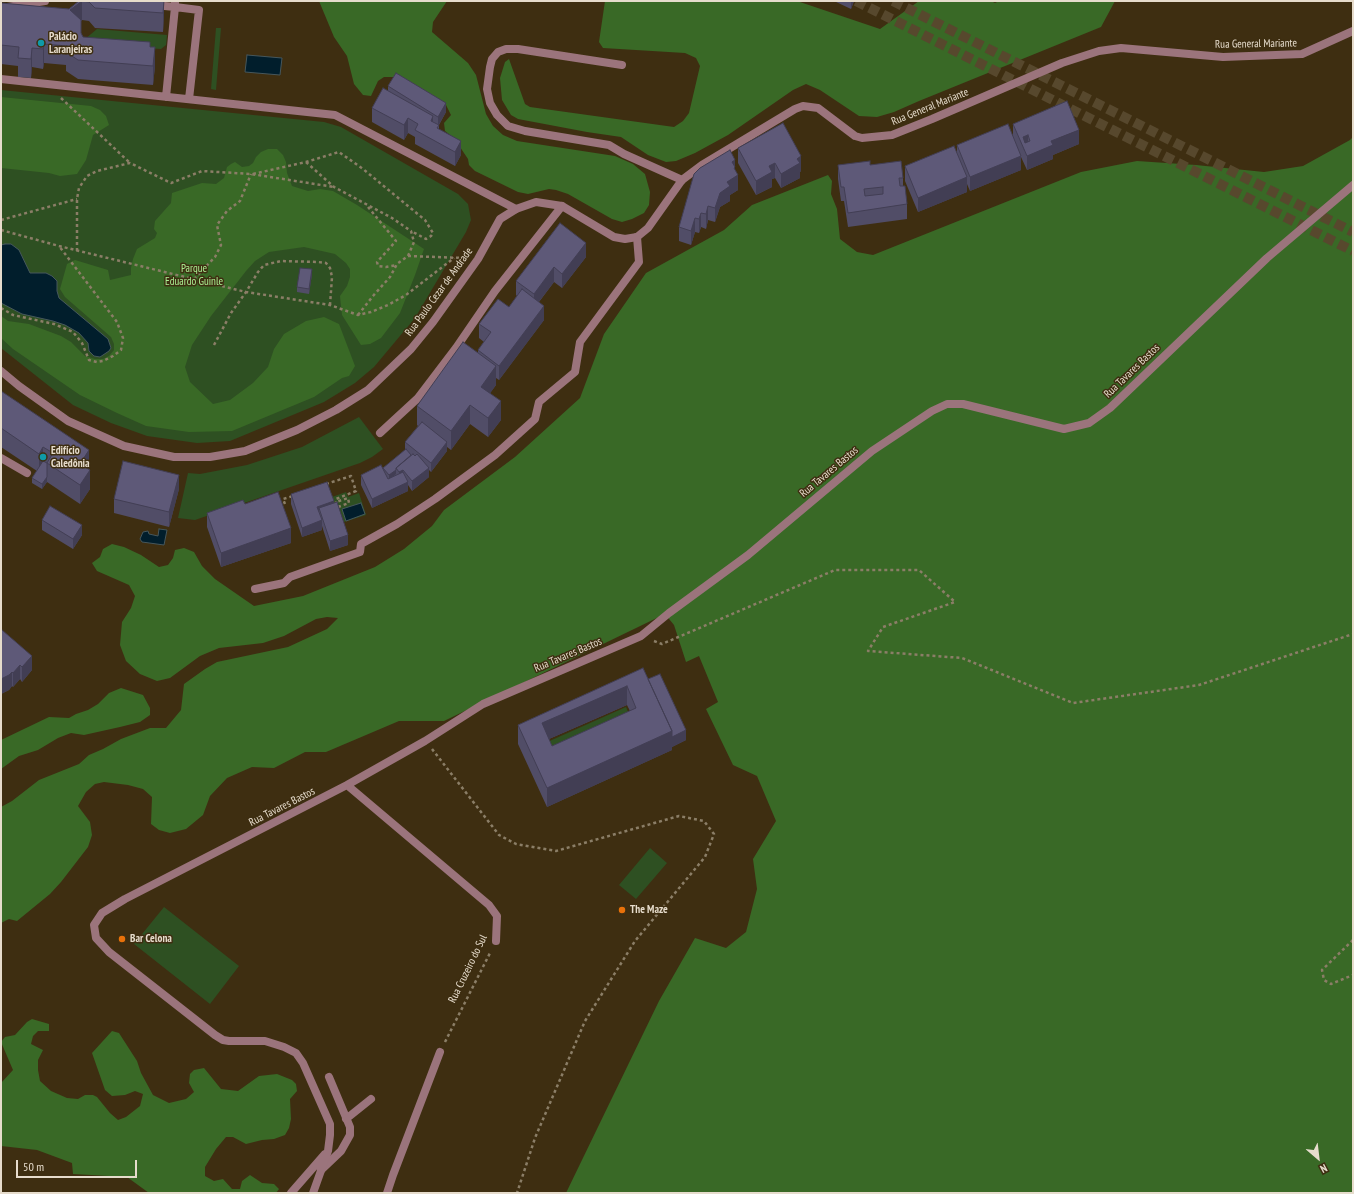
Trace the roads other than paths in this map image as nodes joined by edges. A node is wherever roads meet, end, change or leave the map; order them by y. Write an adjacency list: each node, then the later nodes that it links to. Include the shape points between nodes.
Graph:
1 (45, 1): 4 (street)
2 (146, 4): 3 (street)
3 (175, 4): 8 (street); 9 (street, via 199,10)
4 (1, 8)
5 (1353, 30): 10 (street, Rua General Mariante, via 1302,54 1223,58 1121,48 1099,51 1062,63 892,135 862,138 854,136 818,108 803,106 702,165)
6 (622, 65): 10 (street, via 506,49 498,52 492,59 487,89 490,103 508,126 525,132 609,145)
7 (1, 79): 8 (street)
8 (166, 97): 9 (street)
9 (189, 100): 13 (street, via 335,115)
10 (682, 180): 14 (street, Rua General Mariante, via 648,228)
11 (1353, 185): 20 (street, Rua Tavares Bastos, via 1267,258 1110,408 1089,423 1064,429 963,404 948,404 932,410 872,451 748,555 641,636 483,704 426,741)
12 (562, 206): 13 (street, via 536,202); 14 (street, via 614,237); 16 (street, via 495,291 418,398)
13 (516, 208): 15 (street, Rua Paulo Cezar de Andrade, via 500,219 478,259 433,322 411,349 368,390 297,430 245,452 210,457 174,457 124,446 68,421)
14 (637, 237): 19 (street, via 639,262 580,342 575,372 539,402 535,419 495,455 435,499 361,544 360,552 290,577 284,583)
15 (1, 371)
16 (380, 433)
17 (1, 458): 18 (street)
18 (27, 473)
19 (255, 589)
20 (347, 785): 21 (street, Rua Cruzeiro do Sul, via 489,905 497,916); 26 (street, Rua Tavares Bastos, via 125,899 102,913 94,925 96,938 109,952 223,1040 265,1041 296,1053 304,1063 330,1124)
21 (496, 941)
22 (440, 1052): 30 (street, via 395,1168)
23 (329, 1077): 25 (street)
24 (371, 1099): 25 (street)
25 (346, 1119): 27 (street, via 350,1135 341,1150)
26 (328, 1151): 27 (street); 28 (street)
27 (322, 1170): 29 (street)
28 (291, 1193)
29 (313, 1193)
30 (388, 1193)

